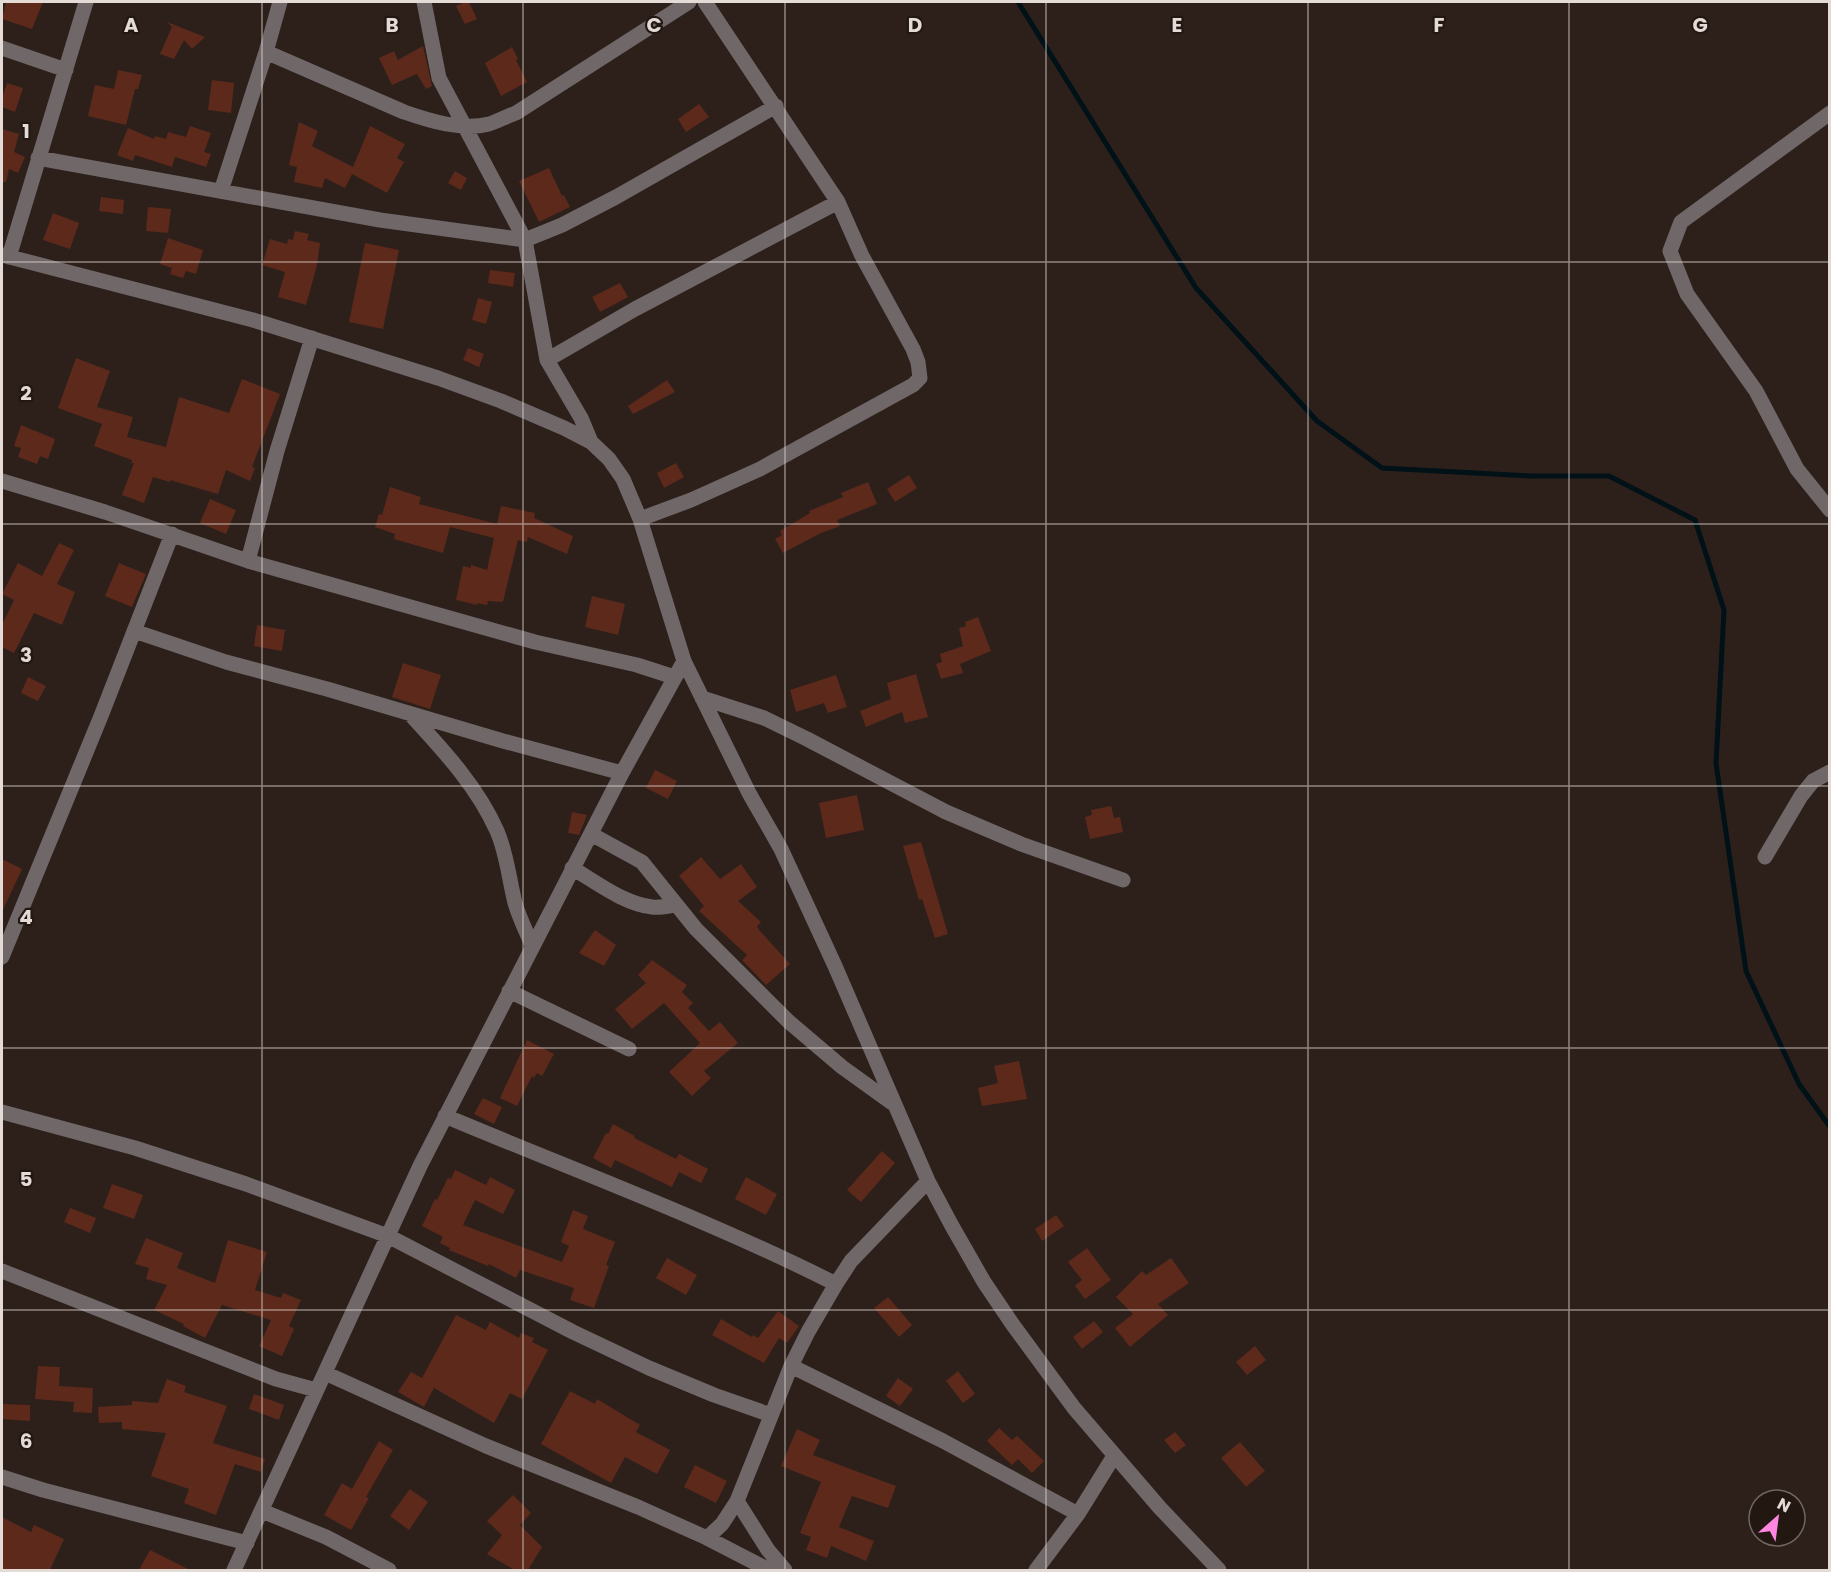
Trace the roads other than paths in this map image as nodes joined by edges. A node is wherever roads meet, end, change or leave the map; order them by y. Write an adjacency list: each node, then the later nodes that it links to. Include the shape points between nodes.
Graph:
1 (86, 2): 8 (street)
2 (280, 2): 7 (street)
3 (424, 2): 11 (street, via 439,78)
4 (689, 2): 11 (street, via 516,113)
5 (705, 2): 9 (street)
6 (2, 48): 8 (street)
7 (266, 52): 11 (street, via 404,112); 13 (street)
8 (66, 70): 12 (street)
9 (776, 106): 14 (street); 15 (street, via 607,202)
10 (1830, 113): 21 (street, via 1681,222 1670,251 1686,294 1756,392 1797,469)
11 (466, 127): 15 (street)
12 (38, 158): 13 (street); 16 (street)
13 (221, 191): 15 (street, via 391,222)
14 (838, 202): 18 (street); 22 (street, via 862,256 913,349 919,380 760,469)
15 (525, 240): 18 (street)
16 (5, 256): 17 (street)
17 (312, 338): 19 (street, via 501,400); 24 (street)
18 (547, 360): 19 (street)
19 (591, 442): 22 (street, via 623,479)
20 (2, 481): 23 (street)
21 (1830, 510)
22 (640, 519): 26 (street)
23 (172, 534): 24 (street); 25 (street)
24 (248, 561): 27 (street)
25 (134, 631): 29 (street, via 226,662); 38 (street)
26 (684, 661): 27 (street); 28 (street)
27 (674, 677): 31 (street)
28 (702, 698): 35 (street, via 764,718 807,738 946,812); 41 (street, via 781,849)
29 (408, 712): 31 (street); 37 (street, via 465,778 497,832 515,903)
30 (1830, 772): 33 (street, via 1813,781 1801,796)
31 (621, 773): 32 (street)
32 (591, 834): 34 (street); 36 (street, via 642,862)
33 (1765, 857)
34 (572, 868): 36 (street, via 642,905); 37 (street)
35 (1123, 880)
36 (675, 905): 41 (street, via 812,1043)
37 (532, 945): 39 (street)
38 (2, 957)
39 (509, 991): 40 (street); 43 (street)
40 (629, 1049)
41 (894, 1104): 44 (street)
42 (2, 1112): 45 (street, via 135,1148)
43 (445, 1116): 45 (street); 47 (street, via 728,1233)
44 (928, 1181): 47 (street, via 851,1261); 52 (street, via 984,1282 1074,1408)
45 (388, 1236): 49 (street); 51 (street, via 650,1368)
46 (2, 1271): 50 (street, via 276,1379)
47 (836, 1284): 48 (street)
48 (791, 1366): 51 (street); 56 (street, via 943,1441)
49 (325, 1373): 50 (street); 57 (street, via 486,1446)
50 (316, 1390): 55 (street)
51 (771, 1415): 54 (street)
52 (1114, 1456): 56 (street); 64 (street)
53 (2, 1477): 58 (street)
54 (737, 1501): 57 (street); 62 (street)
55 (262, 1511): 58 (street); 60 (street, via 326,1537)
56 (1078, 1514): 63 (street)
57 (707, 1538): 61 (street)
58 (247, 1543): 59 (street)
59 (234, 1570)
60 (389, 1570)
61 (769, 1570)
62 (785, 1570)
63 (1036, 1570)
64 (1219, 1570)

